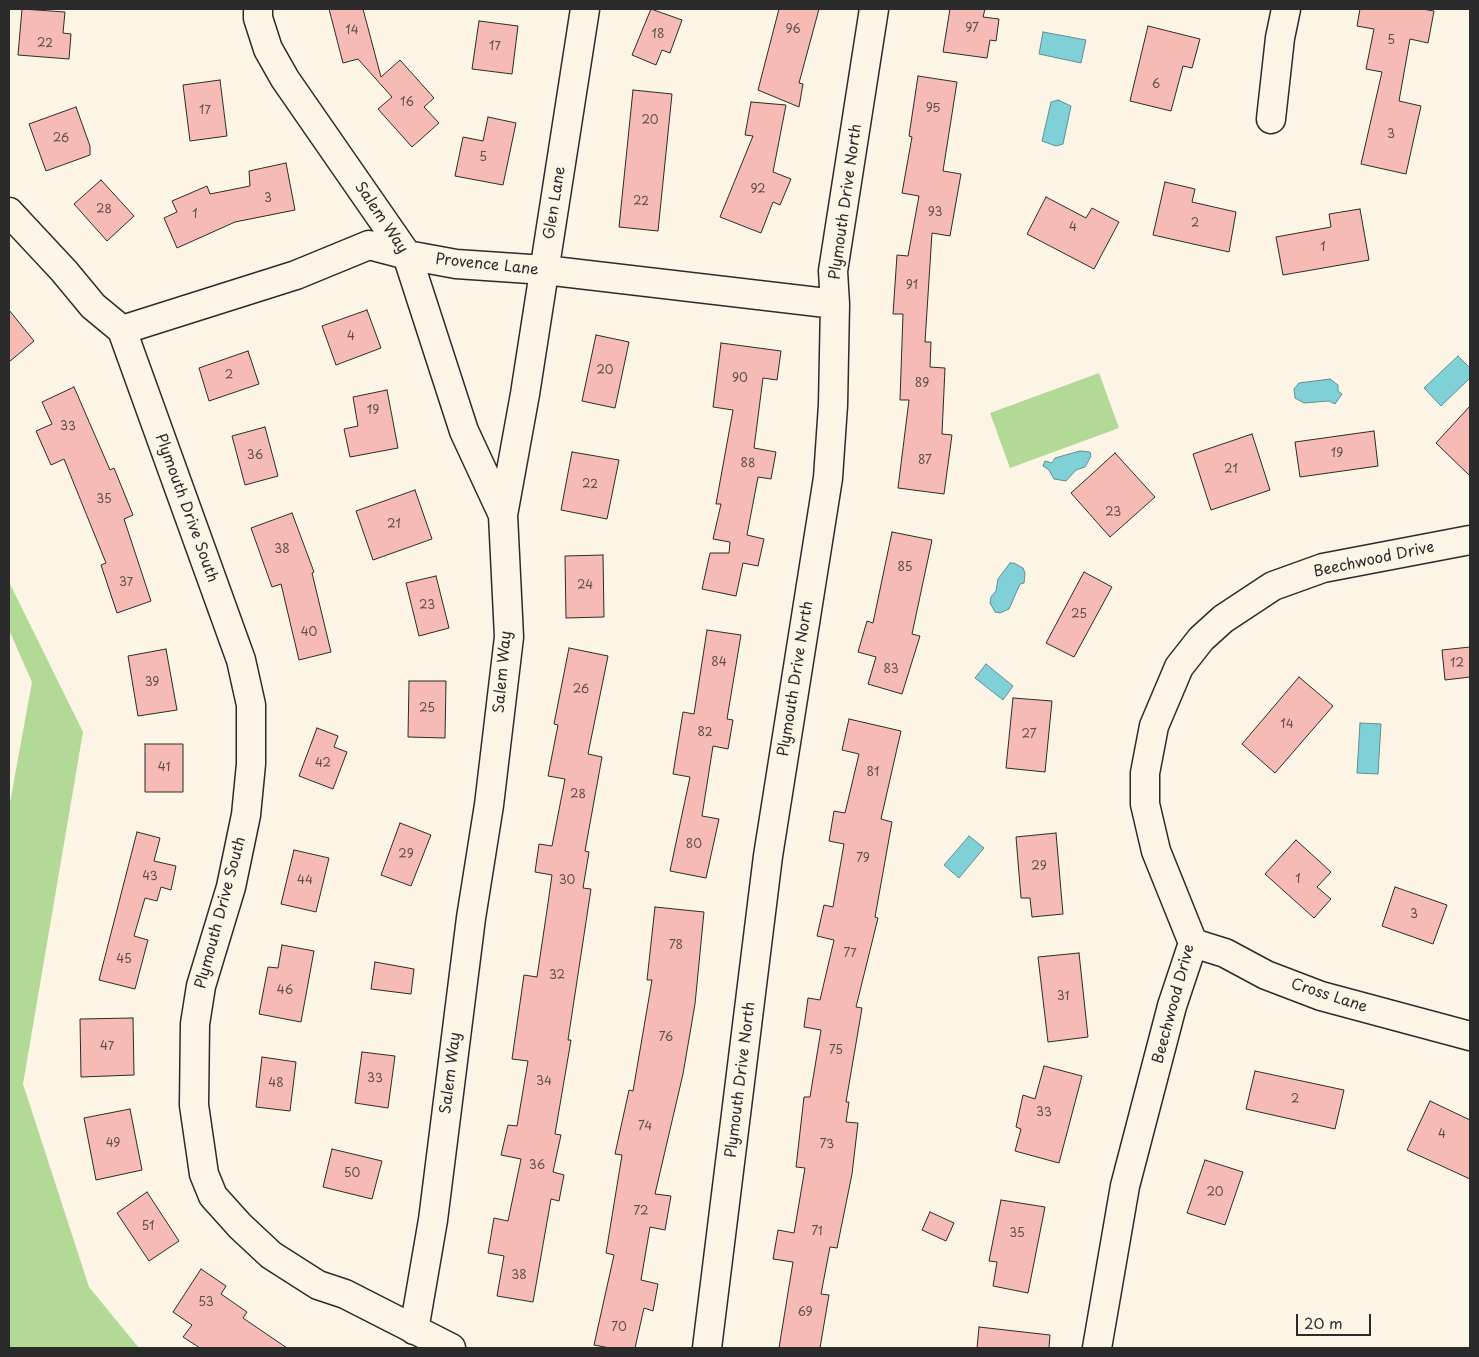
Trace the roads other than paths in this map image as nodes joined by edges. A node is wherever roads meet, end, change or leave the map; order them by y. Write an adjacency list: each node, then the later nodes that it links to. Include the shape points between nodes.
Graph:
1 (258, 9): 7 (street, Salem Way, via 268,48 285,79)
2 (585, 9): 8 (street, Glen Lane)
3 (874, 9): 9 (street, Plymouth Drive North, via 833,271)
4 (1286, 9): 5 (street)
5 (1271, 119)
6 (9, 212): 10 (street, via 93,306)
7 (406, 255): 8 (street, Provence Lane, via 456,264); 10 (street, Provence Lane, via 369,245 296,274); 11 (street, Salem Way, via 464,431)
8 (545, 270): 9 (street, Provence Lane); 11 (street, Glen Lane)
9 (835, 304): 17 (street, Plymouth Drive North, via 828,478 768,856)
10 (122, 330): 15 (street, Plymouth Drive South, via 241,660 251,704 251,764 246,815 231,888 201,986 195,1024 194,1105 204,1174 213,1196 272,1255 318,1285 345,1294)
11 (503, 515): 15 (street, Salem Way, via 509,637 433,1220)
12 (1470, 540): 13 (street, Beechwood Drive, via 1323,568 1273,586 1223,619 1201,639 1179,667 1154,726 1145,772 1144,804 1156,851)
13 (1193, 943): 14 (street, Cross Lane, via 1225,953 1266,975 1321,996); 18 (street, Beechwood Drive, via 1172,1006 1125,1186)
14 (1470, 1036)
15 (414, 1330): 16 (street)
16 (451, 1348)
17 (707, 1348)
18 (1097, 1348)

